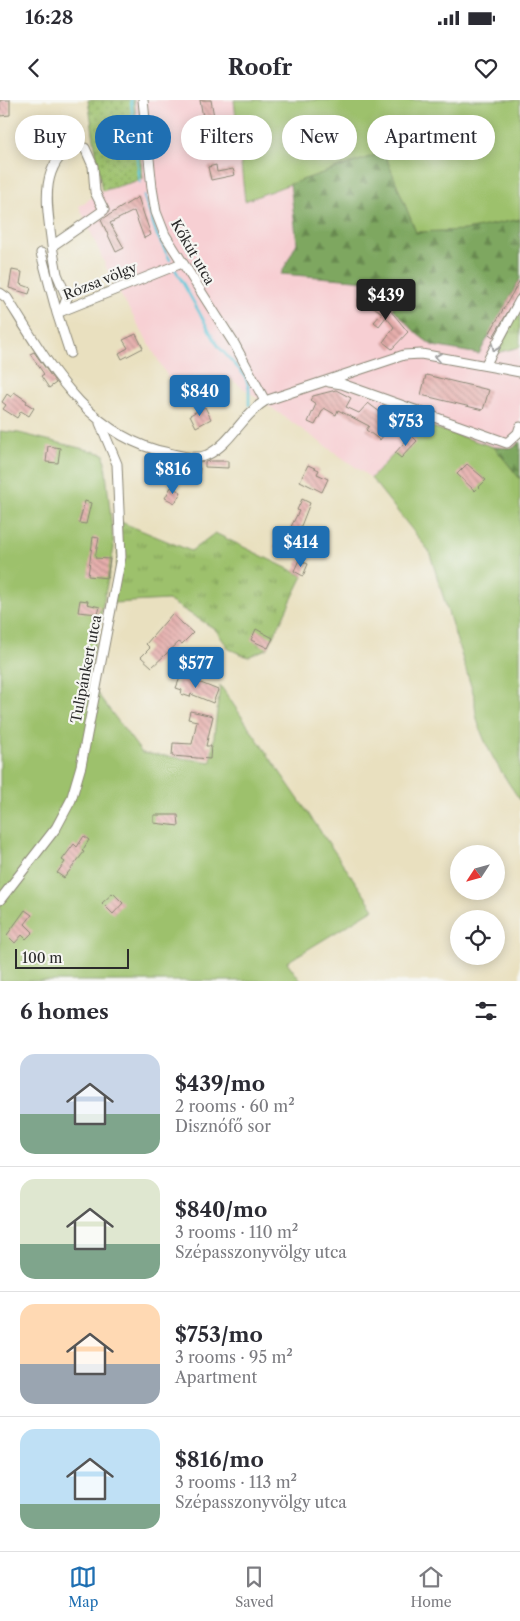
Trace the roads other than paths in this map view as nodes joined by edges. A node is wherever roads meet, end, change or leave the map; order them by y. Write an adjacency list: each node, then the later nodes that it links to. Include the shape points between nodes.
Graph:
1 (143, 100): 4 (street, Kőkút utca, via 156,212)
2 (52, 246): 2 (street, Rózsa völgy, via 46,194 51,170 61,153 73,145 85,148 104,210); 7 (street, Rózsa völgy, via 67,298)
3 (41, 253): 7 (street)
4 (182, 263): 7 (street, Rózsa völgy); 12 (street, Kőkút utca, via 236,345)
5 (0, 293): 13 (street, via 7,298 47,361)
6 (520, 300): 9 (street, one-way to 9)
7 (60, 312): 8 (street)
8 (70, 353)
9 (486, 364): 10 (street); 11 (street, one-way to 11, via 421,354 404,356)
10 (520, 372)
11 (326, 381): 12 (street); 14 (street, via 507,443)
12 (265, 402): 13 (street, via 252,410 222,444 197,457 150,450)
13 (100, 423): 15 (street, Tulipánkert utca, via 117,464 121,557 81,766 70,800 56,828)
14 (520, 428)
15 (0, 900)

